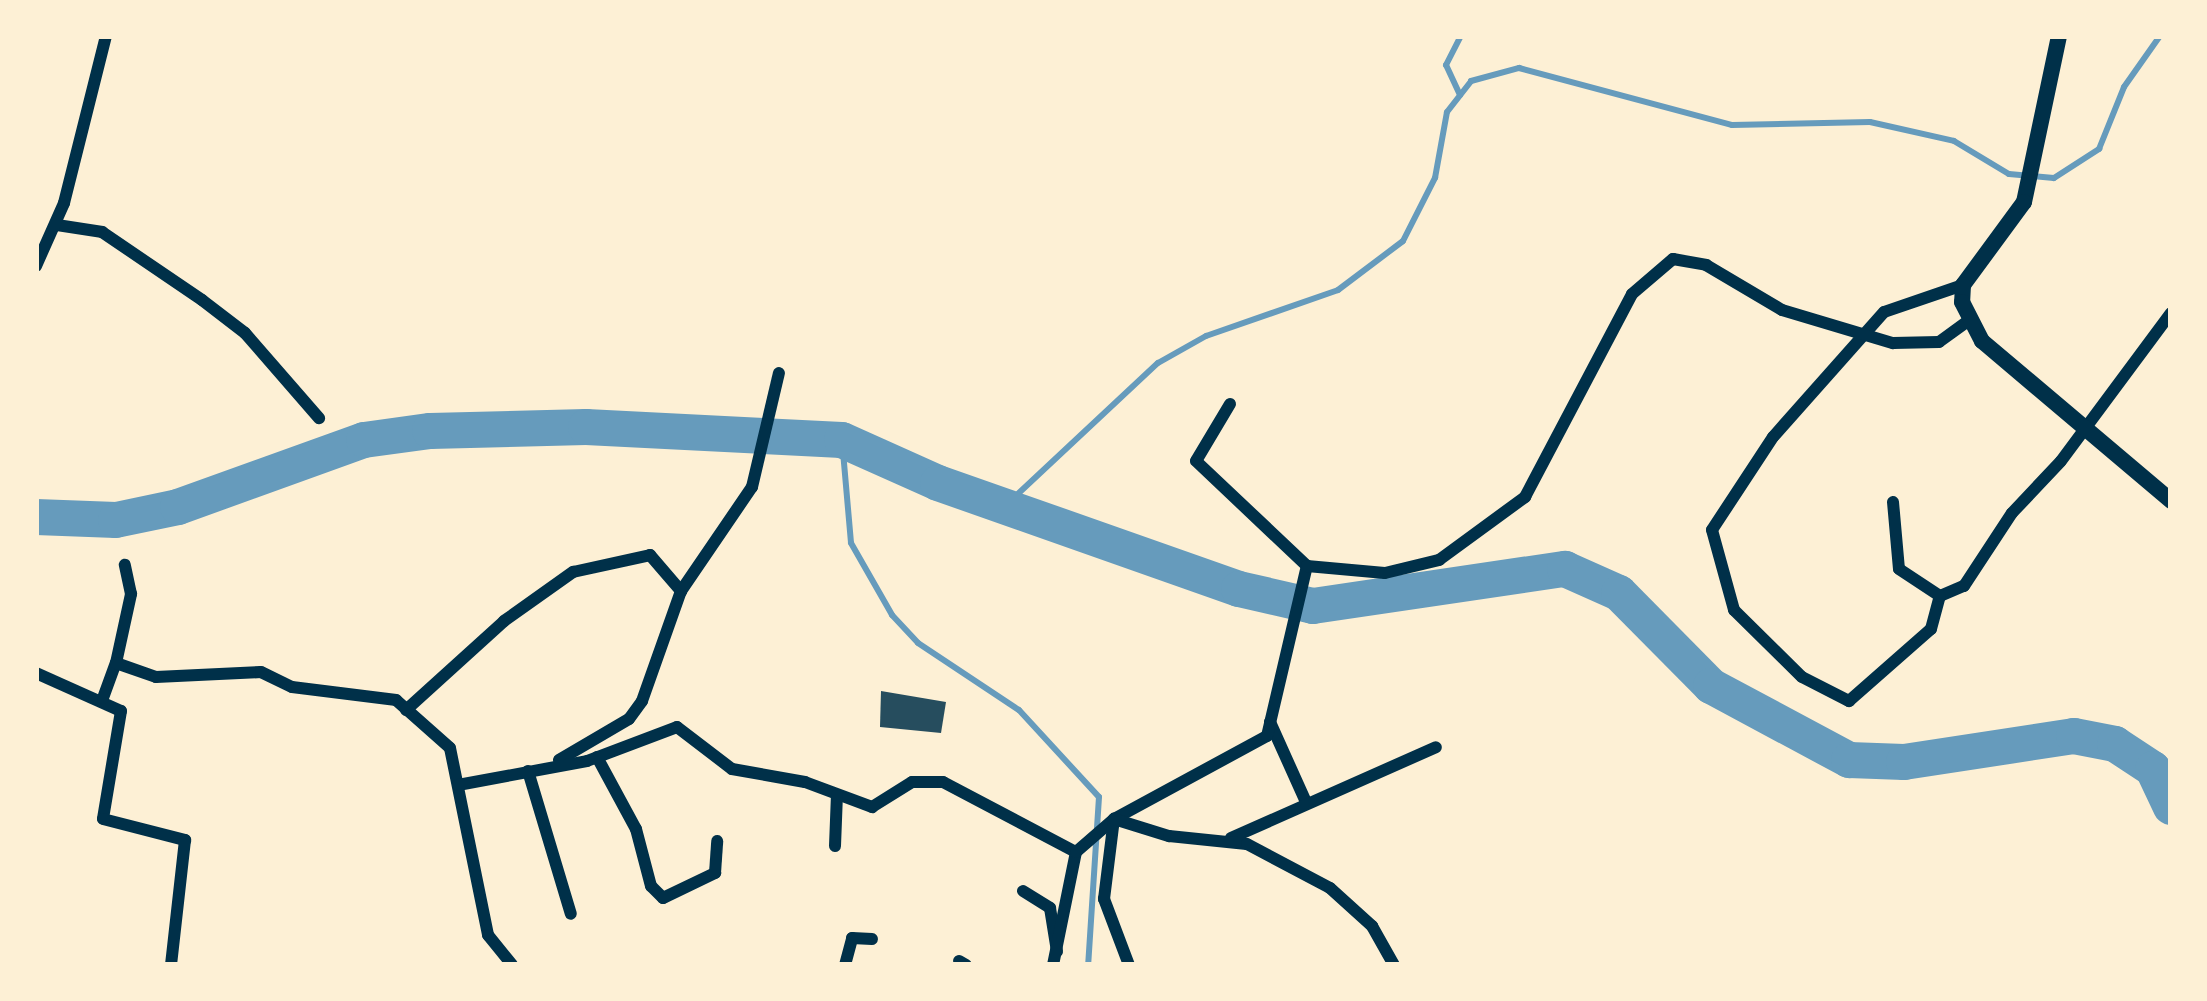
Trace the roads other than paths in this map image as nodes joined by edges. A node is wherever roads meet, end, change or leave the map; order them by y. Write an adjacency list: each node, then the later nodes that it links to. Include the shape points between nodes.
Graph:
1 (106, 36): 3 (street)
2 (2059, 36): 5 (street, via 2012,228)
3 (57, 225): 4 (street); 11 (street, via 103,232 202,300 245,334)
4 (36, 266)
5 (1963, 285): 7 (street); 8 (street, via 1884,312)
6 (2171, 313): 12 (street)
7 (1968, 321): 8 (street, via 1939,341 1906,345); 12 (street)
8 (1862, 335): 16 (street, via 1782,310 1706,265 1673,259 1632,294 1526,497 1439,560 1385,573); 18 (street, via 1773,437 1717,518 1712,540 1734,610 1802,677 1849,701 1930,629)
9 (779, 373): 17 (street, via 754,476 718,545)
10 (1229, 404): 16 (street, via 1196,461)
11 (319, 418)
12 (2082, 430): 13 (street); 18 (street, via 1964,586)
13 (2171, 501)
14 (1893, 502): 18 (street, via 1899,569)
15 (125, 565): 19 (street, via 131,594)
16 (1307, 566): 23 (street)
17 (681, 591): 22 (street, via 650,555 573,572 504,620); 26 (street, via 642,701 629,719)
18 (1940, 596)
19 (116, 663): 21 (street); 22 (street, via 155,677 261,672 292,687 396,700)
20 (36, 673): 21 (street)
21 (104, 698): 42 (street, via 121,711 103,819 185,840)
22 (406, 710): 28 (street, via 450,748)
23 (1270, 722): 30 (street); 31 (street, via 1267,736 1216,768)
24 (1436, 747): 30 (street)
25 (597, 757): 26 (street); 29 (street, via 677,727 731,769); 33 (street, via 663,898 715,873)
26 (560, 760): 27 (street)
27 (529, 772): 28 (street); 37 (street)
28 (458, 785): 43 (street, via 488,935)
29 (837, 795): 34 (street); 35 (street, via 885,805 927,778)
30 (1306, 802): 32 (street)
31 (1114, 819): 32 (street, via 1168,836); 35 (street); 45 (street, via 1104,899)
32 (1231, 838): 46 (street, via 1330,888 1372,926)
33 (717, 841)
34 (835, 846)
35 (1076, 851): 41 (street)
36 (1023, 891): 41 (street, via 1050,908)
37 (572, 914)
38 (836, 936): 39 (street)
39 (852, 938): 40 (street); 44 (street)
40 (872, 939)
41 (1055, 958)
42 (171, 965)
43 (512, 965)
44 (845, 965)
45 (1129, 965)
46 (1394, 965)

